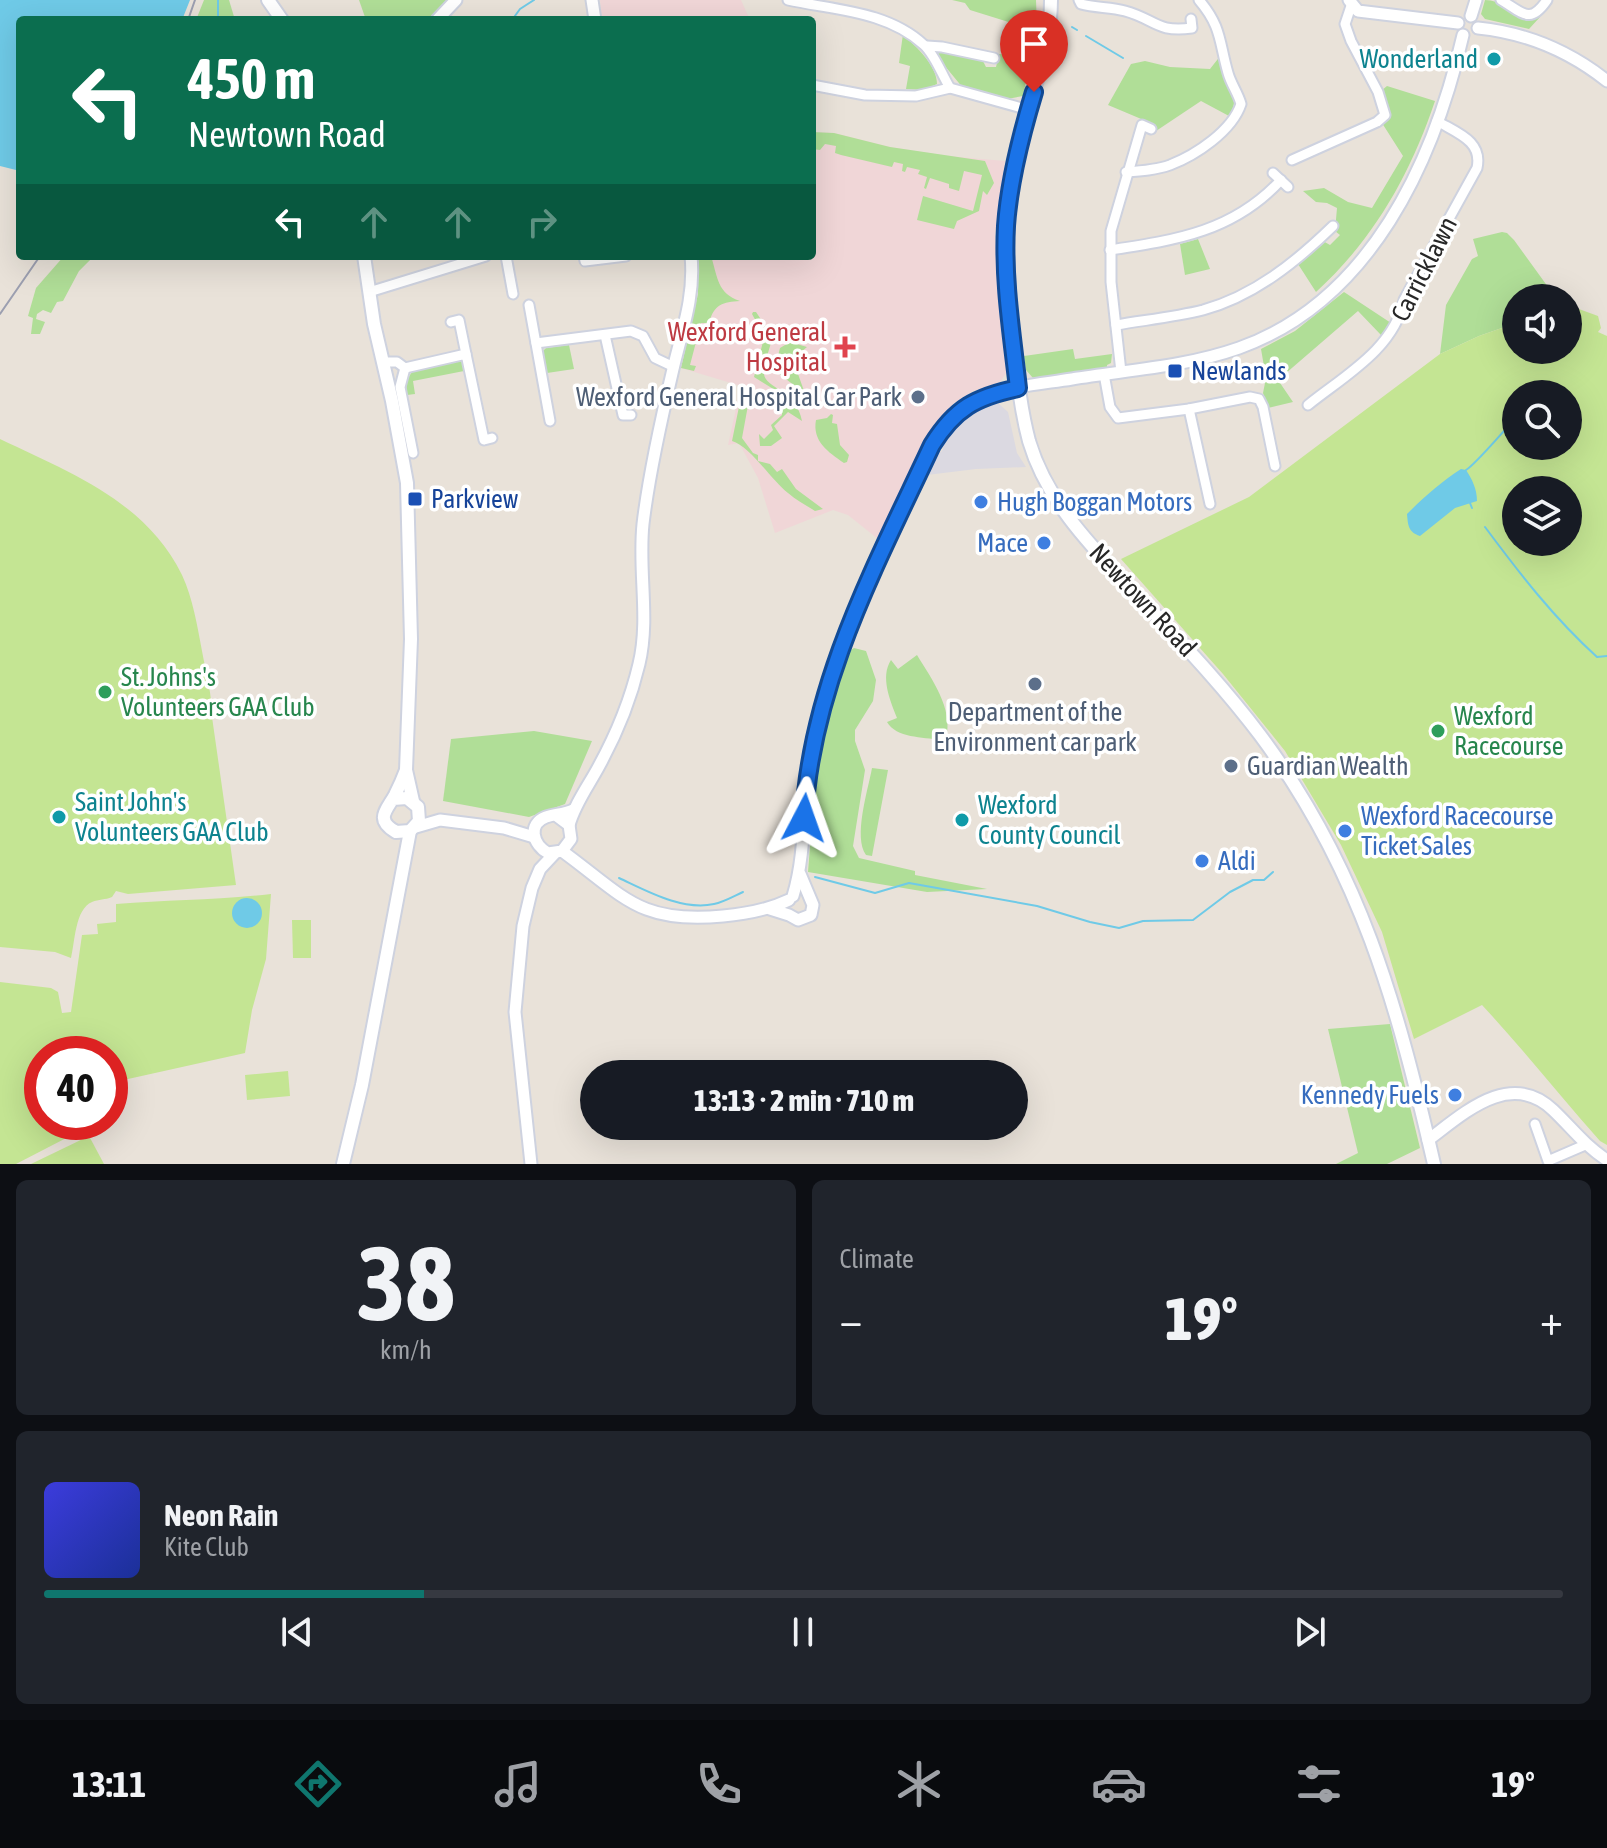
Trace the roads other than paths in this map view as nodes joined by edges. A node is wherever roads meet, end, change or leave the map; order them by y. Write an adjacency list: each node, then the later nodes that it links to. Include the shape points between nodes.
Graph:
1 (456, 0): 12 (street)
2 (788, 0): 11 (street)
3 (851, 0): 11 (street)
4 (1051, 0): 22 (main road, Newtown Road, via 1049,33)
5 (1079, 0): 14 (street, via 1123,10 1157,27 1192,28)
6 (1199, 0): 26 (street, via 1222,41 1241,104 1238,112 1214,139 1180,160)
7 (1476, 0): 13 (street)
8 (1501, 0): 9 (street, via 1532,15)
9 (1547, 0)
10 (1350, 2): 16 (street, via 1370,14); 25 (street, via 1345,24 1385,115)
11 (848, 12): 17 (street, via 890,23)
12 (441, 16)
13 (1471, 16): 15 (street); 16 (street, via 1462,17)
14 (1191, 19)
15 (1478, 28): 16 (street, via 1472,35); 19 (street, via 1540,41)
16 (1461, 29): 23 (street)
17 (927, 46): 18 (street); 21 (street)
18 (994, 58)
19 (1607, 81)
20 (816, 86): 21 (street, via 865,95 916,96)
21 (950, 88): 22 (street)
22 (1029, 110): 47 (main road, Newtown Road, via 1006,226 1005,269)
23 (1437, 121): 45 (street, via 1411,189 1360,262 1328,294 1270,335 1237,349); 48 (street, Carricklawn, via 1474,145 1477,168 1404,300 1393,333)
24 (1151, 129): 26 (street, via 1142,125)
25 (1292, 160)
26 (1126, 172): 29 (street)
27 (1281, 180): 29 (street, via 1206,231)
28 (1333, 226): 38 (street, via 1327,239 1233,299)
29 (1110, 250): 38 (street)
30 (365, 260): 34 (main road)
31 (473, 260): 34 (street)
32 (507, 260): 35 (street)
33 (691, 260): 43 (street, via 689,310)
34 (369, 292): 42 (main road)
35 (513, 294)
36 (529, 305): 40 (street)
37 (451, 322): 41 (street, via 459,320)
38 (1116, 325): 45 (street)
39 (605, 335): 40 (street); 43 (street, via 637,333 655,358); 50 (street, via 623,415)
40 (536, 343): 51 (street)
41 (466, 354): 44 (street); 52 (street, via 484,440)
42 (383, 362): 44 (street); 56 (main road, via 400,441 409,521)
43 (674, 367): 59 (street, via 643,524 644,633 639,663 601,762)
44 (405, 368): 53 (street, via 400,387)
45 (1121, 372): 46 (street)
46 (1104, 374): 47 (street); 49 (street, via 1110,407 1118,418)
47 (1018, 388): 74 (street, via 976,400 945,424 893,530 820,707 808,767); 80 (main road, Newtown Road, via 1030,444 1051,494 1227,694 1316,820 1380,960)
48 (1308, 405)
49 (1189, 409): 54 (street, via 1259,399); 55 (street)
50 (631, 415)
51 (550, 421)
52 (492, 438)
53 (413, 453)
54 (1275, 466)
55 (1210, 504)
56 (406, 770): 57 (main road); 58 (main road)
57 (393, 799): 58 (main road); 66 (main road, via 384,816)
58 (416, 804): 61 (street); 65 (main road, via 420,814)
59 (573, 810): 60 (street); 63 (street)
60 (557, 816): 62 (street); 63 (street)
61 (440, 820): 64 (street); 65 (street)
62 (537, 823): 64 (street); 67 (street)
63 (569, 825): 68 (street)
64 (504, 828): 67 (street)
65 (413, 829): 66 (main road); 71 (main road)
66 (396, 832): 71 (main road)
67 (534, 837): 69 (street)
68 (571, 839): 70 (street); 73 (street)
69 (541, 849): 70 (street); 72 (street)
70 (559, 852): 72 (street); 73 (street)
71 (404, 856): 84 (main road)
72 (540, 869): 85 (street, via 523,926 515,1012)
73 (587, 869): 77 (street, via 622,897 665,917)
74 (800, 874): 75 (street); 76 (street)
75 (807, 896): 76 (street); 78 (street, via 813,905 811,915 803,920)
76 (791, 898): 77 (street); 78 (street)
77 (770, 909): 78 (street)
78 (789, 915)
79 (1535, 1124): 83 (street)
80 (1428, 1140): 81 (street, via 1485,1099 1517,1094 1551,1107); 86 (main road, Newtown Road)
81 (1585, 1145): 82 (street); 83 (street)
82 (1607, 1160)
83 (1545, 1163)
84 (343, 1164)
85 (531, 1164)
86 (1434, 1164)

